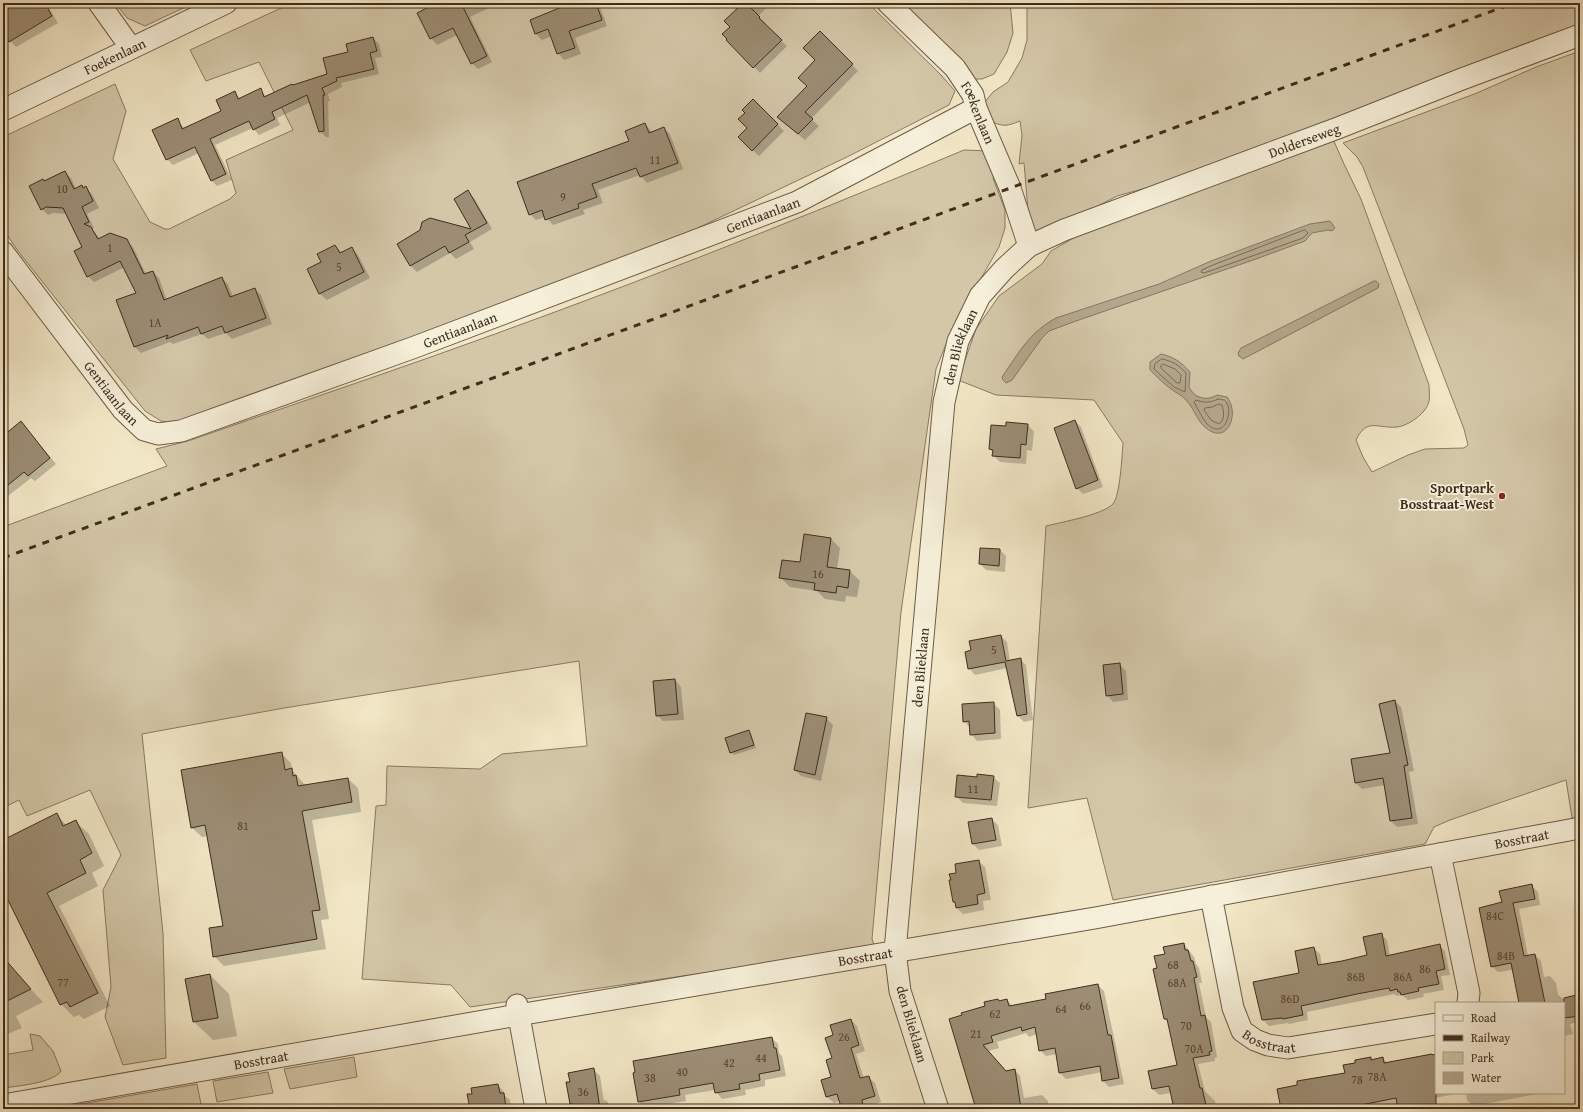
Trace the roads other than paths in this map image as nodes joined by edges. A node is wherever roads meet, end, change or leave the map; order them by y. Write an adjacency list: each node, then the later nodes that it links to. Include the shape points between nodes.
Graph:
1 (99, 3): 5 (street)
2 (226, 3): 5 (street, Foekenlaan)
3 (888, 3): 6 (street, Foekenlaan, via 955,68 973,95)
4 (1580, 35): 8 (street, Dolderseweg, via 1064,230)
5 (131, 48): 7 (street, Foekenlaan)
6 (976, 108): 8 (street, Foekenlaan, via 1010,188); 9 (street, Gentiaanlaan, via 797,202 422,345 181,431 158,434 144,430 123,410)
7 (3, 110)
8 (1029, 246): 13 (street, den Blieklaan, via 980,296 958,341 944,402)
9 (3, 252)
10 (1580, 828): 11 (street, Bosstraat)
11 (1440, 854): 12 (street, Bosstraat); 14 (street, via 1469,993)
12 (1211, 896): 13 (street, Bosstraat); 16 (street, Bosstraat, via 1233,1008 1242,1031 1255,1040 1288,1048)
13 (895, 951): 15 (street, Bosstraat); 19 (street, den Blieklaan, via 900,991)
14 (1468, 1002)
15 (517, 1010): 17 (street, Bosstraat); 18 (street)
16 (1435, 1024)
17 (3, 1105)
18 (536, 1109)
19 (938, 1109)

